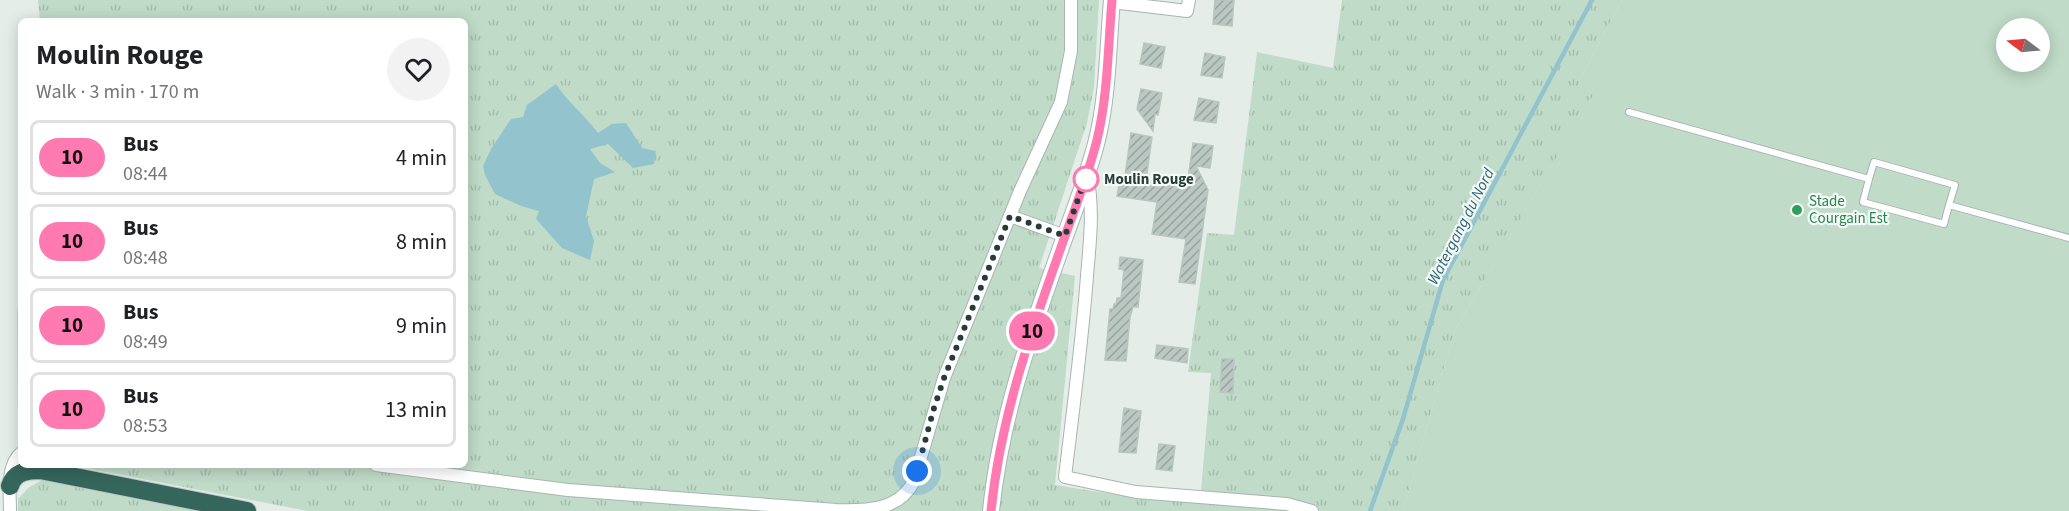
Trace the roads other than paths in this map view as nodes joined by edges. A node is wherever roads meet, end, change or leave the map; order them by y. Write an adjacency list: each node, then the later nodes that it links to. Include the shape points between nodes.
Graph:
1 (1071, 0): 8 (street, via 1071,51 1064,91)
2 (1189, 0): 3 (street, via 1187,11)
3 (1112, 1): 5 (main road, via 1101,116)
4 (1629, 112): 6 (lane)
5 (1087, 174): 9 (main road); 17 (street, via 1092,200 1089,249 1065,477 1136,492 1287,504)
6 (1869, 179): 7 (lane, via 1874,162 1955,185); 7 (lane, via 1863,202 1944,224)
7 (1949, 205): 10 (lane)
8 (1010, 216): 9 (street); 12 (street, via 944,378 914,481 905,495 890,505 836,510 678,499 568,490)
9 (1065, 236): 16 (main road, via 1015,383 1001,441)
10 (2069, 238)
11 (18, 457): 13 (street)
12 (399, 468)
13 (10, 486): 14 (street); 15 (highway, via 20,473 40,470)
14 (10, 511)
15 (247, 511)
16 (991, 511)
17 (1312, 511)

